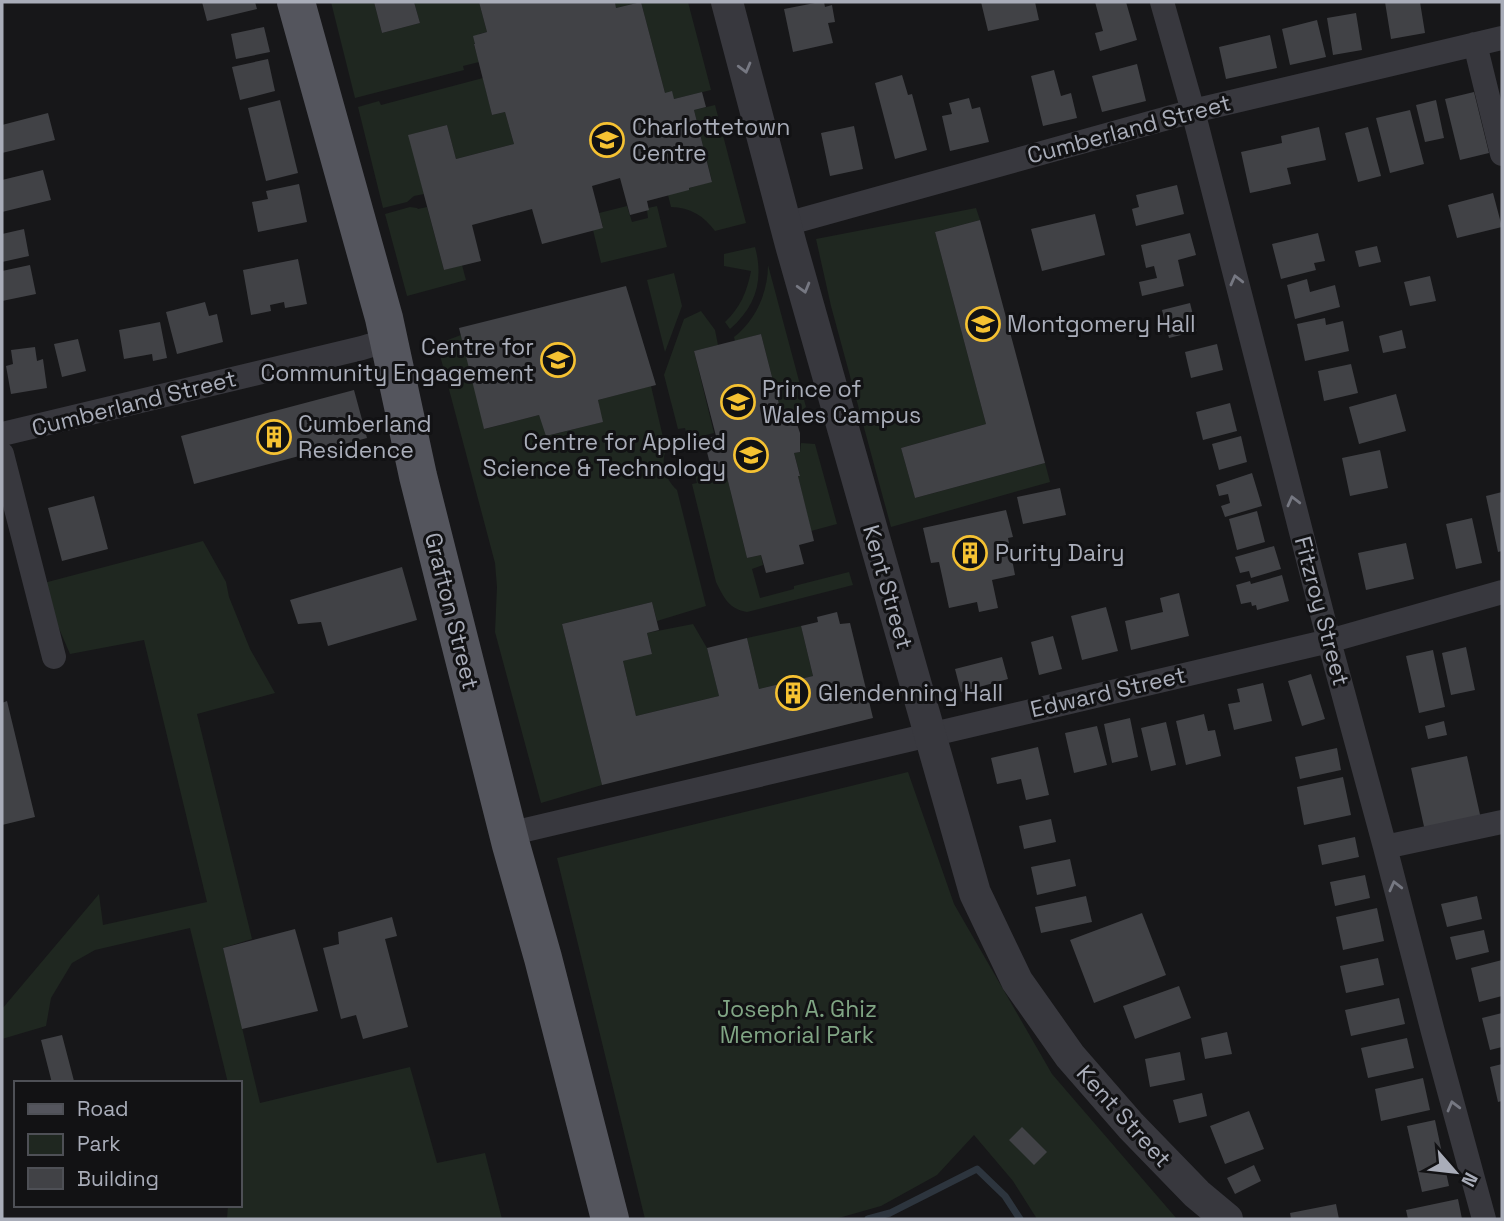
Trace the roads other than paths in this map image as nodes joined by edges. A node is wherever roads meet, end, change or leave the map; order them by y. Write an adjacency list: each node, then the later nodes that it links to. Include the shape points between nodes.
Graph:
1 (296, 2): 9 (main road, Grafton Street)
2 (727, 2): 8 (street, Kent Street, one-way to 8)
3 (1162, 2): 6 (street, Fitzroy Street)
4 (1502, 38): 5 (street, Cumberland Street)
5 (1475, 44): 6 (street, Cumberland Street); 7 (street)
6 (1193, 111): 8 (street, Cumberland Street); 13 (street, Fitzroy Street, one-way to 6)
7 (1502, 154)
8 (786, 224): 15 (street, Kent Street, one-way to 15)
9 (388, 340): 10 (street, Cumberland Street); 17 (main road, Grafton Street)
10 (2, 434)
11 (2, 454): 14 (street)
12 (1502, 592): 13 (street, Edward Street)
13 (1329, 641): 15 (street, Edward Street); 18 (street, Fitzroy Street)
14 (54, 657)
15 (930, 734): 17 (street, Edward Street); 20 (street, Kent Street, via 975,892 1017,981 1070,1056 1131,1126 1196,1194)
16 (1502, 822): 18 (street)
17 (508, 834): 19 (main road, Grafton Street)
18 (1385, 847): 21 (street, Fitzroy Street, one-way to 18)
19 (610, 1219)
20 (1227, 1219)
21 (1484, 1219)

